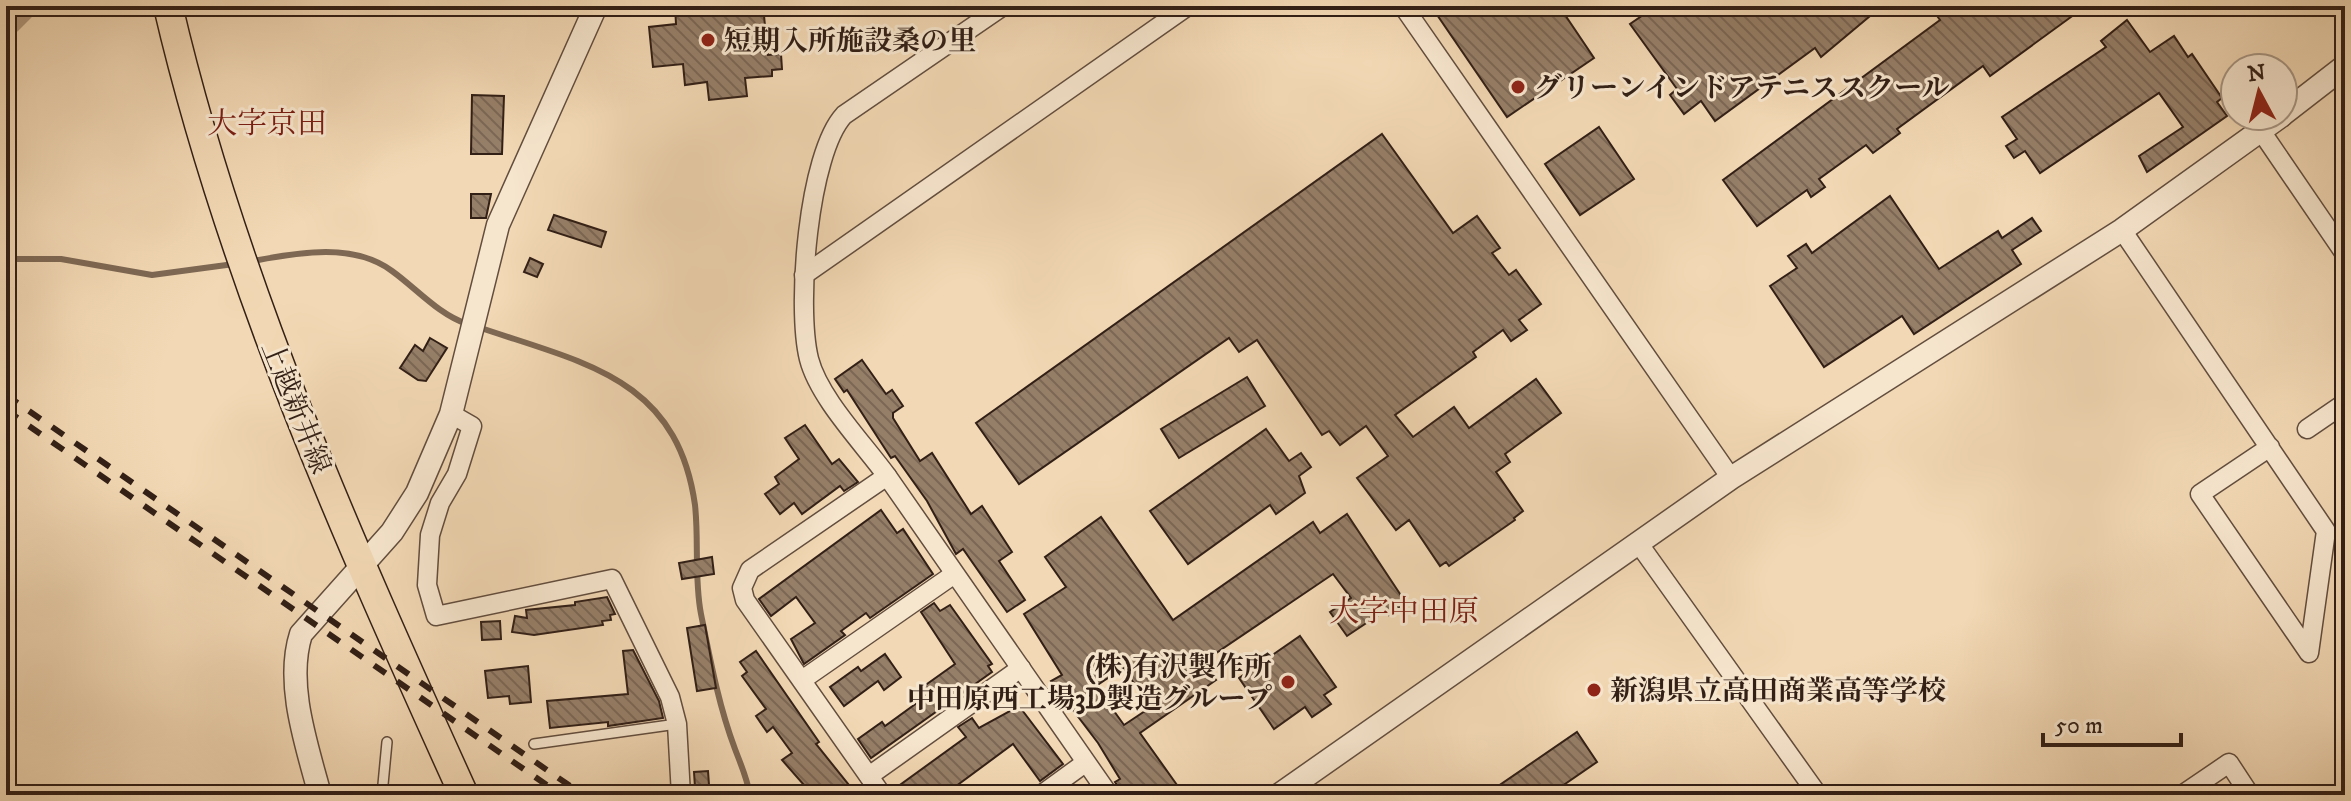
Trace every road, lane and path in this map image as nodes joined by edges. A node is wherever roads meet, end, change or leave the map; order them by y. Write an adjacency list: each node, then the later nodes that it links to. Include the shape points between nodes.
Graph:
1 (168, 6): 20 (main road, 上越新井線, via 203,139 254,298)
2 (596, 6): 14 (street, via 498,225)
3 (1003, 6): 12 (street, via 832,128)
4 (1188, 6): 12 (street)
5 (1403, 6): 18 (street)
6 (2345, 66): 7 (street)
7 (2299, 102)
8 (2260, 132): 10 (street)
9 (2262, 132): 11 (street)
10 (2122, 230): 16 (street); 18 (street)
11 (2345, 254)
12 (804, 275): 17 (street, via 809,358 820,385)
13 (2345, 403): 15 (street)
14 (451, 414): 20 (street, via 417,493); 24 (street, via 472,426 430,535 427,585 436,616 612,579 670,697)
15 (2307, 429)
16 (2270, 447): 16 (street, via 2200,494 2309,653 2326,531)
17 (887, 476): 21 (street); 23 (street, via 744,578 745,600)
18 (1731, 478): 19 (street)
19 (1639, 544): 36 (street); 37 (street)
20 (361, 566): 29 (street, via 318,611 295,653 297,694); 31 (main road, 上越新井線)
21 (953, 575): 22 (street); 23 (street)
22 (1021, 668): 27 (street); 28 (street)
23 (802, 680): 28 (street)
24 (677, 724): 26 (lane); 32 (street)
25 (387, 742): 30 (lane)
26 (534, 744)
27 (1085, 763): 34 (street); 35 (street)
28 (869, 776): 33 (street)
29 (320, 795)
30 (382, 795)
31 (464, 795)
32 (681, 795)
33 (882, 795)
34 (1041, 795)
35 (1109, 795)
36 (1279, 795)
37 (1818, 795)
38 (2182, 795): 39 (street, via 2229,763)
39 (2250, 795)

